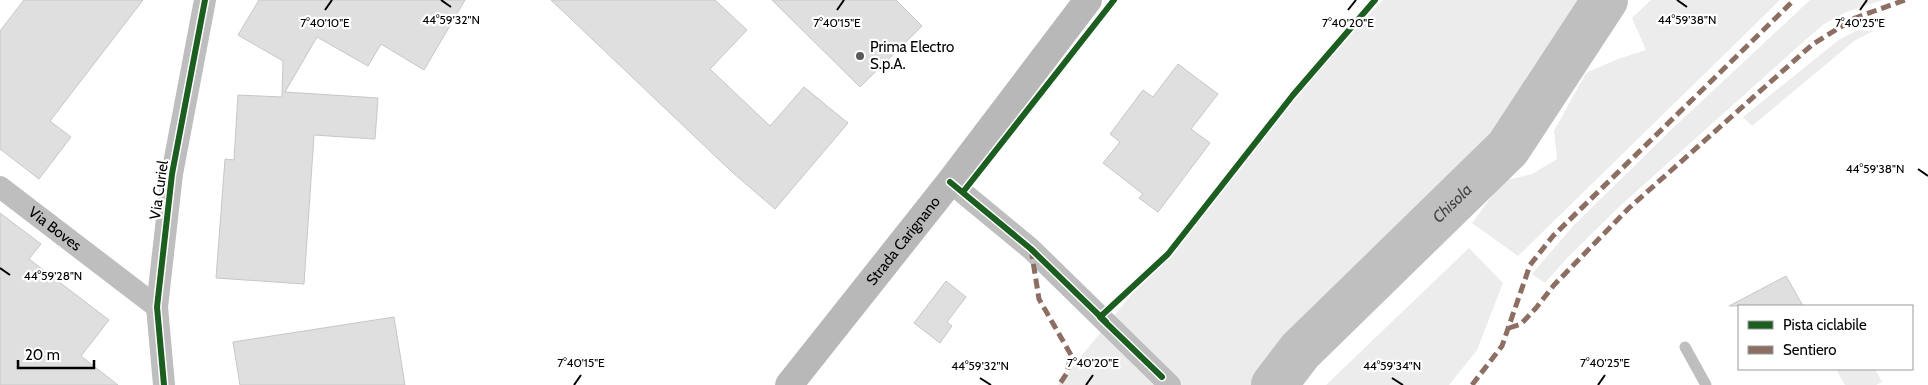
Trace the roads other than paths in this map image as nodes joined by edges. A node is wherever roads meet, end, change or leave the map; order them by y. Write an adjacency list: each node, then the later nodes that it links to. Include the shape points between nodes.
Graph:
1 (206, 0): 5 (street, Via Curiel, via 172,174)
2 (1088, 0): 3 (main road, Strada Carignano)
3 (950, 182): 8 (main road, Strada Carignano); 9 (street, via 1030,249)
4 (0, 187): 5 (street, Via Boves)
5 (156, 307): 7 (street, Via Curiel)
6 (1685, 347): 10 (lane)
7 (164, 385)
8 (789, 385)
9 (1170, 385)
10 (1706, 385)

